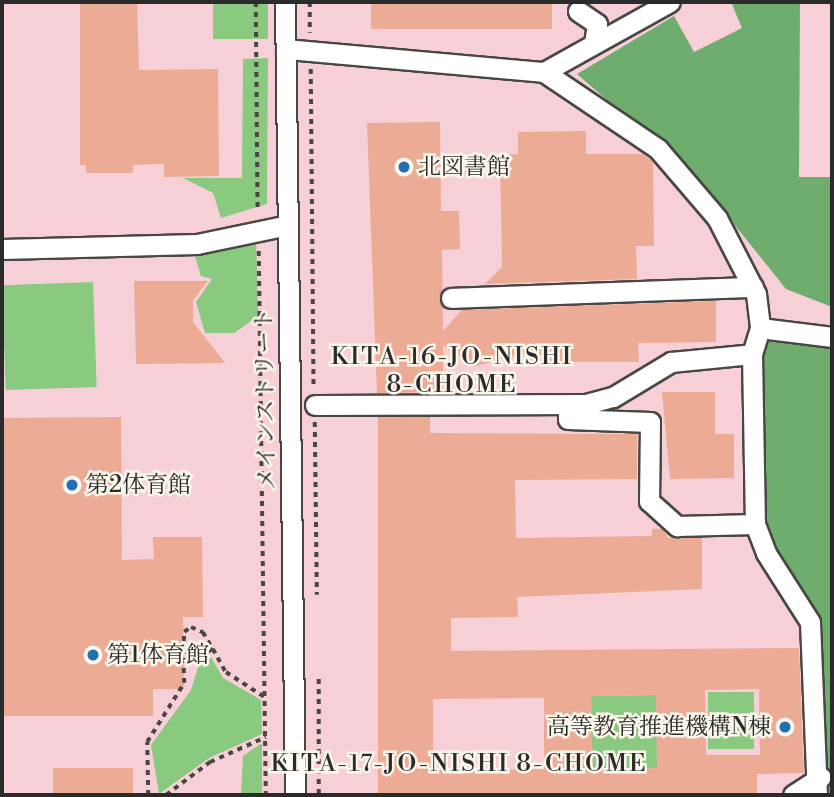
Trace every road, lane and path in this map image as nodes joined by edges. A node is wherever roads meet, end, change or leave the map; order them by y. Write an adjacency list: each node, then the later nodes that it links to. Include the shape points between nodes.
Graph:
1 (256, 2): 12 (path)
2 (285, 2): 7 (lane, メインストリート)
3 (310, 2): 8 (path)
4 (670, 2): 6 (lane)
5 (579, 11): 6 (lane, via 597,24)
6 (594, 43): 9 (lane)
7 (286, 49): 8 (lane); 11 (lane, メインストリート)
8 (311, 52): 9 (lane); 10 (path)
9 (544, 72): 14 (lane, via 658,149 717,218)
10 (312, 212)
11 (288, 225): 12 (lane); 31 (lane, メインストリート)
12 (258, 228): 13 (lane, via 197,244); 25 (path)
13 (2, 249)
14 (753, 287): 15 (lane); 16 (lane)
15 (451, 298)
16 (760, 328): 17 (lane); 18 (lane)
17 (832, 337)
18 (752, 354): 20 (lane, via 671,362 613,397); 21 (lane)
19 (315, 405): 20 (lane)
20 (568, 405): 21 (lane, via 568,419 650,422 649,502 677,526)
21 (755, 524): 27 (lane, via 766,553 810,622)
22 (213, 649): 23 (path, via 199,658); 23 (path, via 191,627); 25 (path, via 226,672)
23 (183, 651): 28 (path, via 184,683 147,742)
24 (318, 679): 32 (path)
25 (266, 698): 26 (path)
26 (266, 737): 29 (path, via 211,762); 30 (path)
27 (819, 786): 33 (lane)
28 (148, 795)
29 (166, 795)
30 (266, 795)
31 (295, 795)
32 (319, 795)
33 (793, 795)

